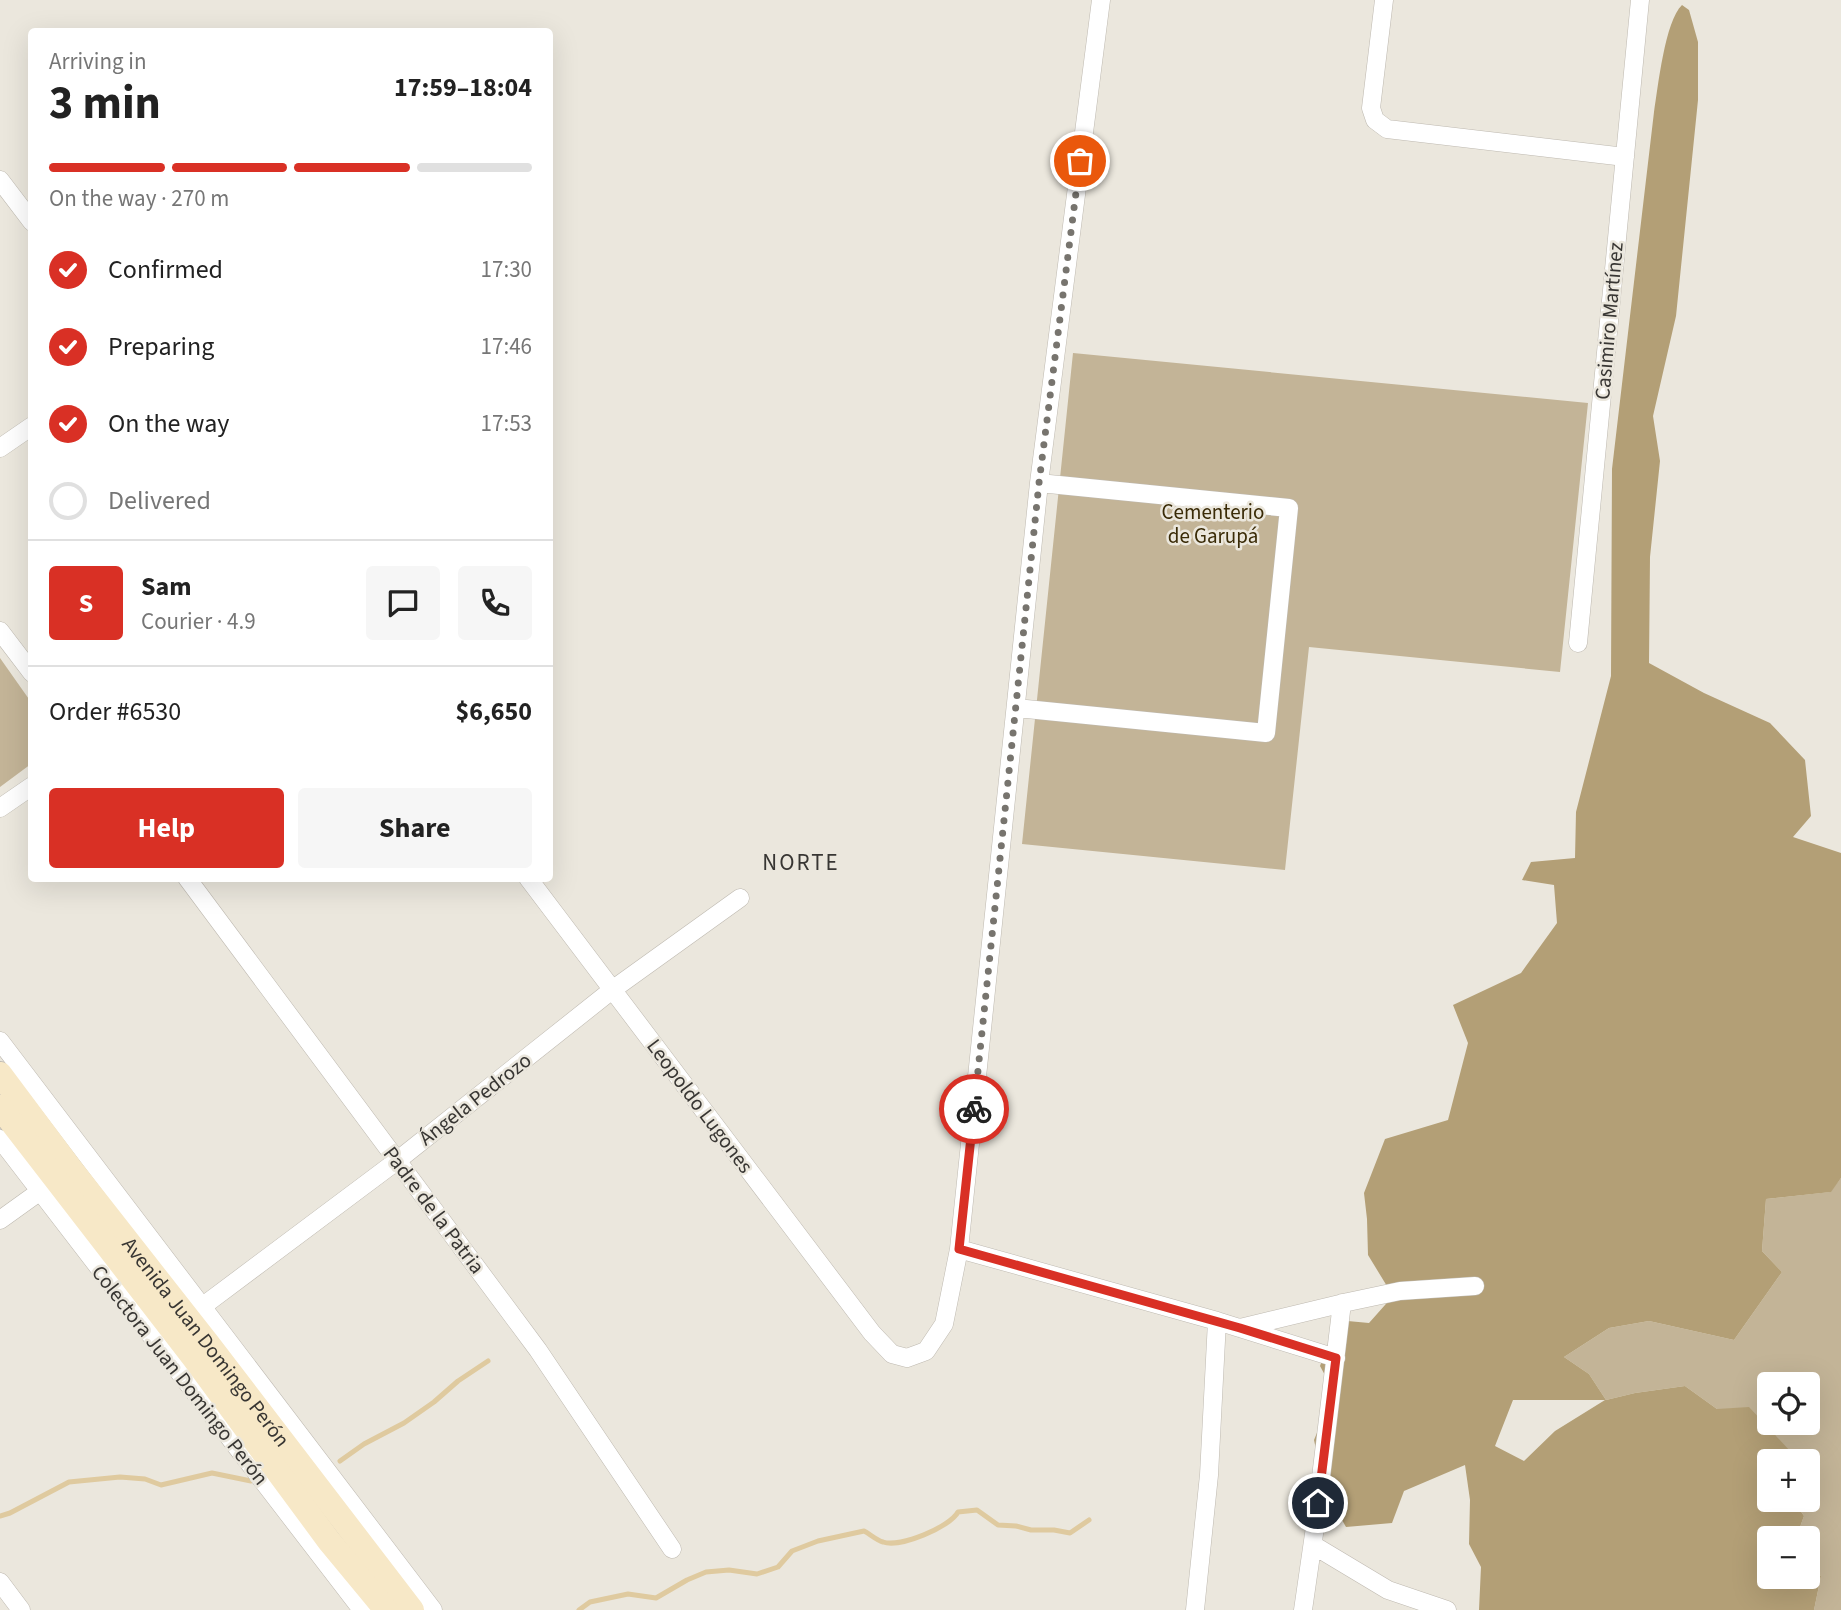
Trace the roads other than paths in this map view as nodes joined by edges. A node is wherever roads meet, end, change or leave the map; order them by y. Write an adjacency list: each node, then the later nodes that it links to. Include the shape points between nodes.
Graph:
1 (1101, 0): 9 (street, Leopoldo Lugones)
2 (1384, 0): 4 (street, via 1371,108 1375,121 1387,129)
3 (1640, 0): 4 (street, Casimiro Martínez)
4 (1625, 157): 11 (street, Casimiro Martínez)
5 (0, 180): 6 (street)
6 (28, 217)
7 (28, 429): 8 (street)
8 (0, 448)
9 (1039, 483): 13 (street, Leopoldo Lugones); 13 (street, via 1289,508 1266,733)
10 (0, 631): 12 (street)
11 (1578, 643)
12 (28, 668)
13 (1016, 708): 27 (street, Leopoldo Lugones)
14 (28, 789): 15 (street)
15 (0, 808)
16 (190, 882): 24 (street, Padre de la Patria)
17 (531, 882): 19 (street, Leopoldo Lugones)
18 (740, 898): 19 (street, Ángela Pedrozo)
19 (612, 990): 24 (street, Ángela Pedrozo); 27 (street, Leopoldo Lugones, via 892,1354 907,1358 926,1351 944,1324)
20 (0, 1041): 30 (street)
21 (0, 1074): 40 (main road, Avenida Juan Domingo Perón)
22 (0, 1107): 39 (main road, Avenida Juan Domingo Perón)
23 (0, 1139): 25 (street, Colectora Juan Domingo Perón)
24 (398, 1160): 30 (street, Ángela Pedrozo); 35 (street, Padre de la Patria, via 538,1350)
25 (39, 1192): 26 (street); 38 (street, Colectora Juan Domingo Perón)
26 (0, 1220)
27 (959, 1249): 31 (street)
28 (1475, 1286): 29 (street, via 1400,1291)
29 (1342, 1303): 32 (street); 33 (street)
30 (203, 1306): 41 (street)
31 (1217, 1321): 32 (street); 42 (street, via 1209,1475)
32 (1240, 1328): 33 (street)
33 (1336, 1358): 34 (street)
34 (1312, 1545): 43 (street); 44 (street, via 1388,1590)
35 (672, 1549)
36 (0, 1582): 37 (street)
37 (21, 1610)
38 (362, 1610)
39 (386, 1610)
40 (412, 1610)
41 (433, 1610)
42 (1195, 1610)
43 (1303, 1610)
44 (1447, 1610)

